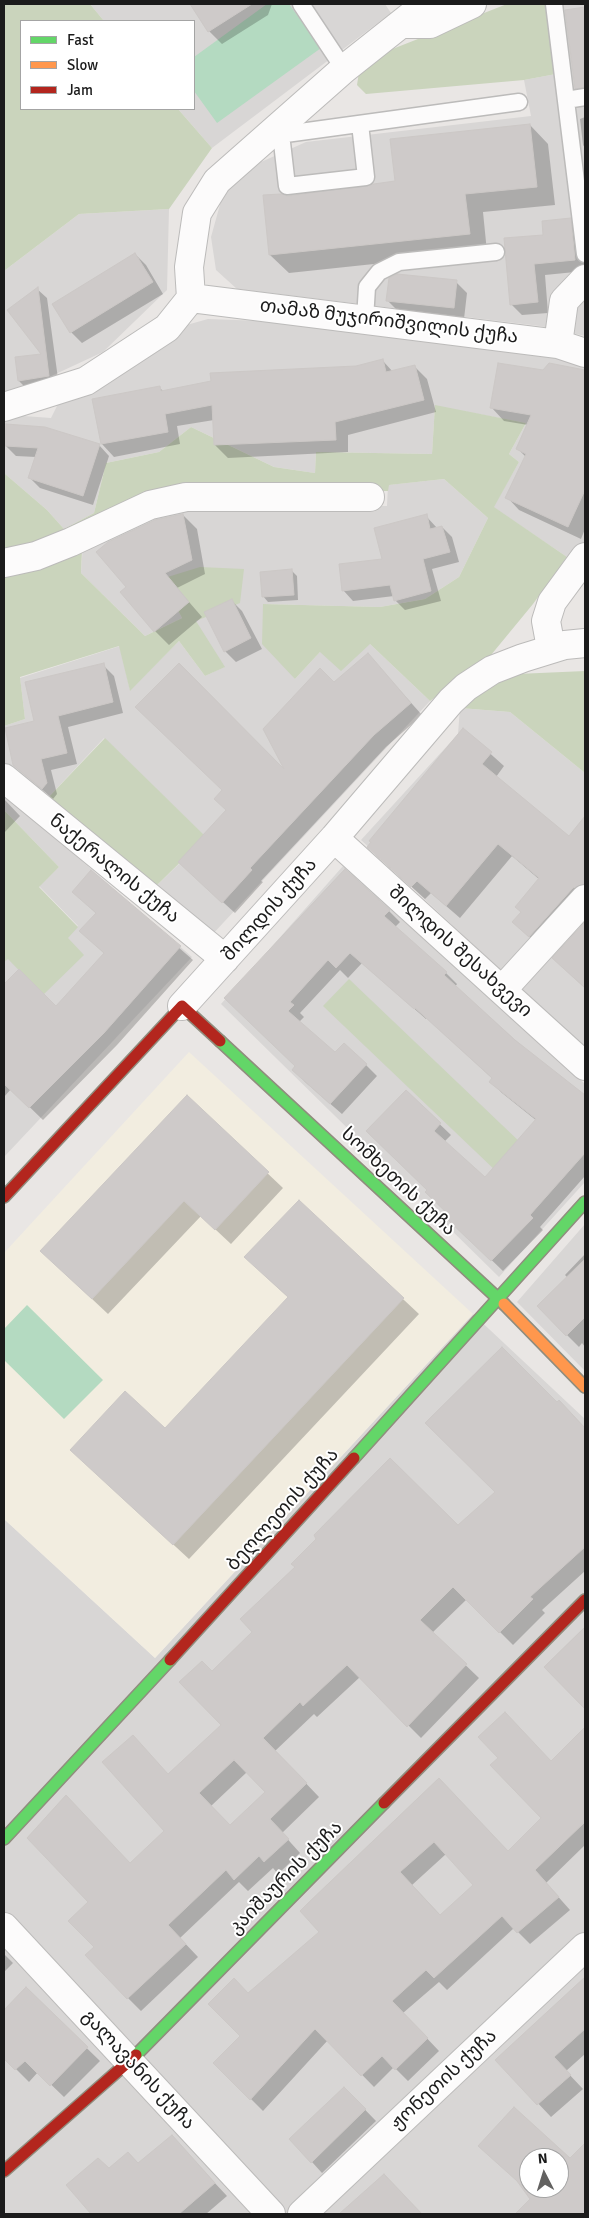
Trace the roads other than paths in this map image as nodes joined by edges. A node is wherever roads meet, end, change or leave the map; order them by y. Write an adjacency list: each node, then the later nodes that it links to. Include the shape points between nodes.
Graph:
1 (301, 4): 6 (lane)
2 (426, 4): 5 (street)
3 (472, 4): 5 (street, via 430,24)
4 (554, 4): 8 (lane)
5 (402, 24): 6 (street)
6 (344, 69): 11 (street)
7 (585, 98): 8 (lane)
8 (566, 100): 13 (lane)
9 (519, 102): 10 (lane)
10 (360, 124): 11 (lane); 11 (lane, via 366,178 287,186)
11 (276, 135): 15 (street, via 233,164 217,181 197,213 189,267)
12 (496, 252): 16 (lane, via 399,262 379,272 368,287)
13 (585, 254)
14 (585, 279): 17 (street, via 564,301)
15 (191, 298): 16 (street, თამაზ მუჯირიშვილის ქუჩა); 19 (street, via 167,328 86,381)
16 (366, 320): 17 (street, თამაზ მუჯირიშვილის ქუჩა)
17 (558, 344): 18 (street, თამაზ მუჯირიშვილის ქუჩა)
18 (585, 353)
19 (4, 407)
20 (370, 497): 22 (street, via 186,497 150,505 36,556)
21 (585, 557): 24 (street, via 552,602 546,621)
22 (4, 563)
23 (585, 643): 24 (street, შილდის ქუჩა)
24 (551, 648): 26 (street, შილდის ქუჩა, via 492,670 466,687)
25 (4, 778): 28 (street, ნაქერალის ქუჩა)
26 (334, 838): 28 (street, შილდის ქუჩა); 29 (street, შილდის შესახვევი)
27 (585, 899): 29 (street)
28 (225, 959): 30 (street, შილდის ქუჩა)
29 (502, 990): 31 (street, შილდის შესახვევი)
30 (182, 1006): 32 (street, შილდის ქუჩა); 34 (street, სომხეთის ქუჩა)
31 (585, 1066)
32 (4, 1197)
33 (585, 1202): 34 (street, ბეღლეთის ქუჩა)
34 (497, 1297): 35 (street, სომხეთის ქუჩა); 37 (street, ბეღლეთის ქუჩა, via 250,1574)
35 (585, 1387)
36 (585, 1600): 40 (street, კაიშაურის ქუჩა)
37 (4, 1839)
38 (4, 1927): 40 (street, გალავანის ქუჩა)
39 (585, 1947): 43 (street, ჟონეთის ქუჩა)
40 (130, 2061): 41 (street, კაიშაურის ქუჩა); 42 (street, გალავანის ქუჩა)
41 (4, 2171)
42 (271, 2214)
43 (302, 2214)

